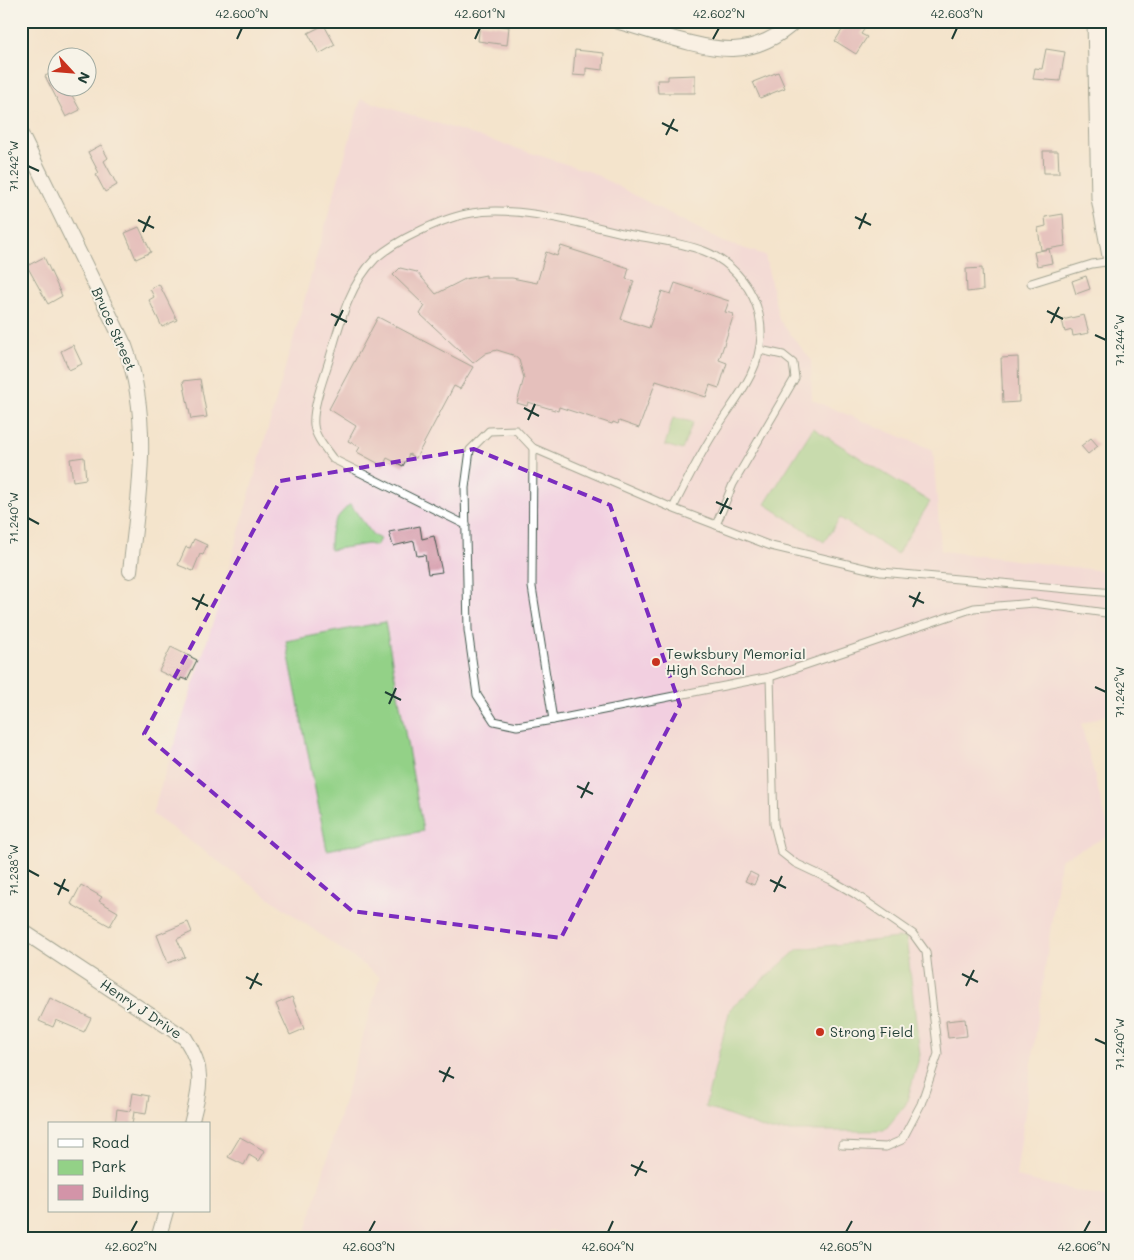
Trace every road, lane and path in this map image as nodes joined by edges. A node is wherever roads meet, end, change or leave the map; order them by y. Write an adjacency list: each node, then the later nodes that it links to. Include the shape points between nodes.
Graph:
1 (616, 21): 2 (street, via 733,49 762,43 783,33)
2 (795, 21)
3 (1098, 21): 5 (main road)
4 (21, 134): 13 (street, Bruce Street, via 124,346 135,376 140,406 141,470)
5 (1106, 176): 6 (main road, via 1104,226)
6 (1113, 261): 7 (lane, via 1092,264)
7 (1031, 283)
8 (760, 350): 10 (lane, via 748,382 716,430); 11 (lane, via 782,355 793,363 795,378 732,484); 12 (lane, via 759,310 746,284 729,266 704,251 562,220 509,212 475,212 450,217 414,235 376,259 358,280 343,314 314,425 321,443 333,459)
9 (532, 448): 10 (lane); 12 (lane, via 516,430 489,431 470,450 465,488); 17 (lane, via 532,587)
10 (674, 508): 11 (lane)
11 (716, 524): 14 (lane, via 771,546 882,572)
12 (466, 525): 17 (lane, via 468,630 477,695 494,721 517,726)
13 (130, 571)
14 (1113, 593)
15 (1113, 614): 16 (lane, via 1034,603 974,608)
16 (770, 677): 17 (lane); 20 (lane, via 774,824 781,852 794,863 856,894 913,934 926,952 938,1054 921,1104 902,1140 886,1147)
17 (553, 720)
18 (21, 930): 19 (street, Henry J Drive, via 185,1038 200,1066 199,1093)
19 (192, 1122)
20 (842, 1145)
21 (166, 1212): 22 (street)
22 (158, 1239)

